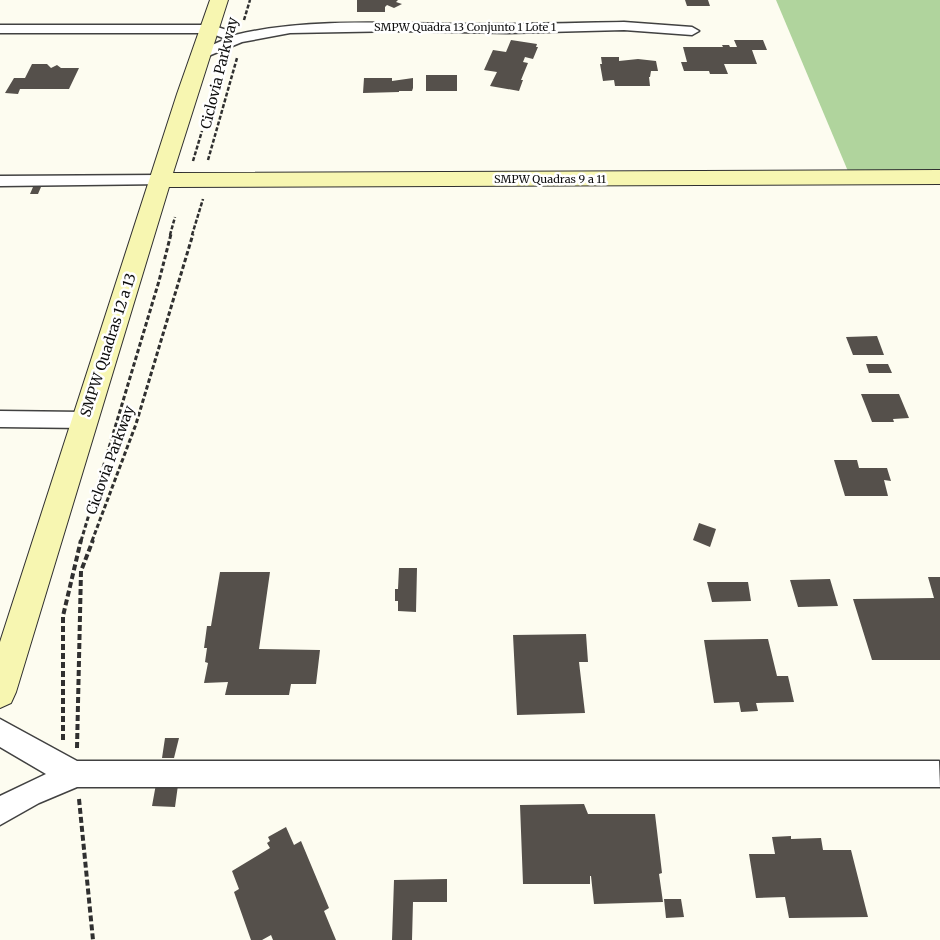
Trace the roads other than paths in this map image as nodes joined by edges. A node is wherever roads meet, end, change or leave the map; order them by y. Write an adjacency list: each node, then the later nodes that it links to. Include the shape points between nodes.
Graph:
1 (220, 0): 3 (street, SMPW Quadras 12 a 13)
2 (0, 29): 3 (street, SMPW Quadra 13 Conjunto 1 Lote 1)
3 (211, 29): 5 (street, SMPW Quadra 13 Conjunto 1 Lote 1); 6 (street, SMPW Quadras 12 a 13)
4 (692, 31): 5 (street, SMPW Quadra 13 Conjunto 1 Lote 1, via 624,26 312,28)
5 (238, 38): 6 (street, SMPW Quadra 13 Conjunto 1 Lote 1)
6 (201, 56): 8 (street, SMPW Quadras 12 a 13)
7 (940, 176): 8 (street, SMPW Quadras 9 a 11)
8 (170, 180): 9 (street); 11 (street, SMPW Quadras 12 a 13)
9 (0, 181)
10 (0, 419): 11 (street)
11 (84, 420): 12 (street, SMPW Quadras 12 a 13)
12 (0, 692)
13 (0, 732): 14 (street, via 31,753)
14 (70, 771): 15 (street); 16 (street)
15 (939, 774)
16 (0, 811)

